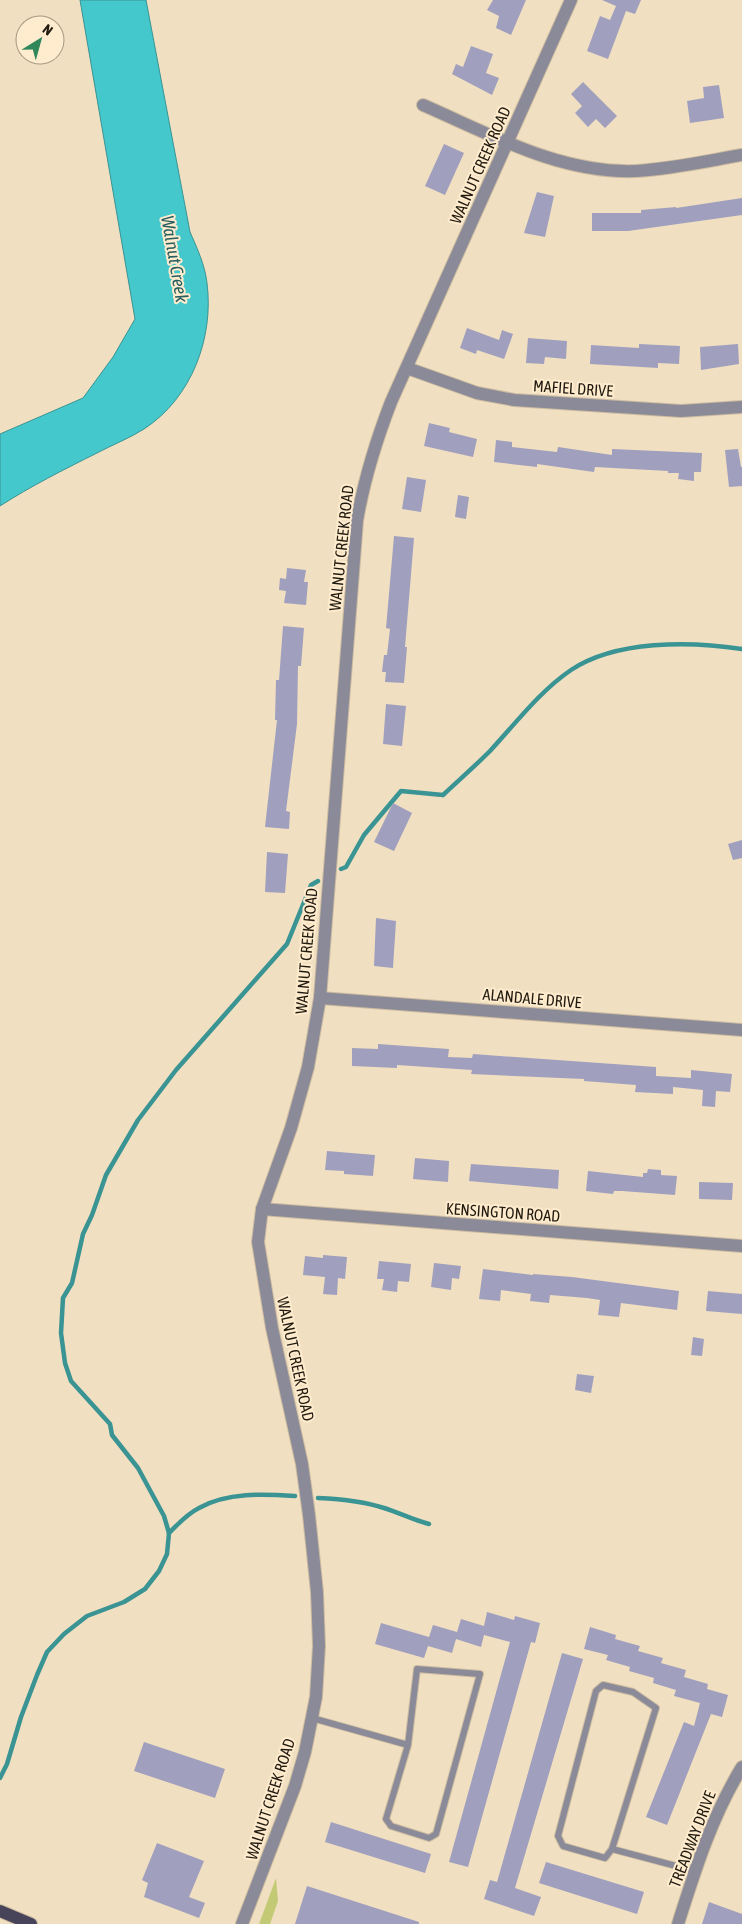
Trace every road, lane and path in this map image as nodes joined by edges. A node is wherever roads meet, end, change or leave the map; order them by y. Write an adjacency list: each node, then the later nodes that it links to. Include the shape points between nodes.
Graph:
1 (571, 0): 3 (street, WALNUT CREEK ROAD)
2 (423, 104): 3 (street)
3 (508, 141): 4 (street, via 546,157 594,169 636,171); 5 (street, WALNUT CREEK ROAD)
4 (742, 155)
5 (407, 368): 6 (street, MAFIEL DRIVE, via 478,393 514,400 681,411); 7 (street, WALNUT CREEK ROAD, via 375,445 358,521)
6 (742, 407)
7 (320, 998): 8 (street, ALANDALE DRIVE); 9 (street, WALNUT CREEK ROAD, via 308,1067 296,1111)
8 (742, 1030)
9 (262, 1209): 10 (street, KENSINGTON ROAD); 11 (street, WALNUT CREEK ROAD, via 258,1242 272,1328 302,1464 317,1592 319,1646)
10 (742, 1246)
11 (312, 1718): 12 (lane); 18 (street, WALNUT CREEK ROAD, via 295,1786)
12 (408, 1745): 12 (lane, via 386,1818 391,1826 429,1838 436,1834 480,1674 417,1669)
13 (742, 1767): 15 (street, TREADWAY DRIVE, via 719,1808)
14 (612, 1850): 14 (lane, via 656,1708 633,1692 603,1686 596,1691 558,1836 563,1846 605,1858); 15 (lane)
15 (695, 1871): 19 (street, TREADWAY DRIVE)
16 (0, 1911): 17 (main road)
17 (32, 1924)
18 (242, 1924)
19 (678, 1924)

